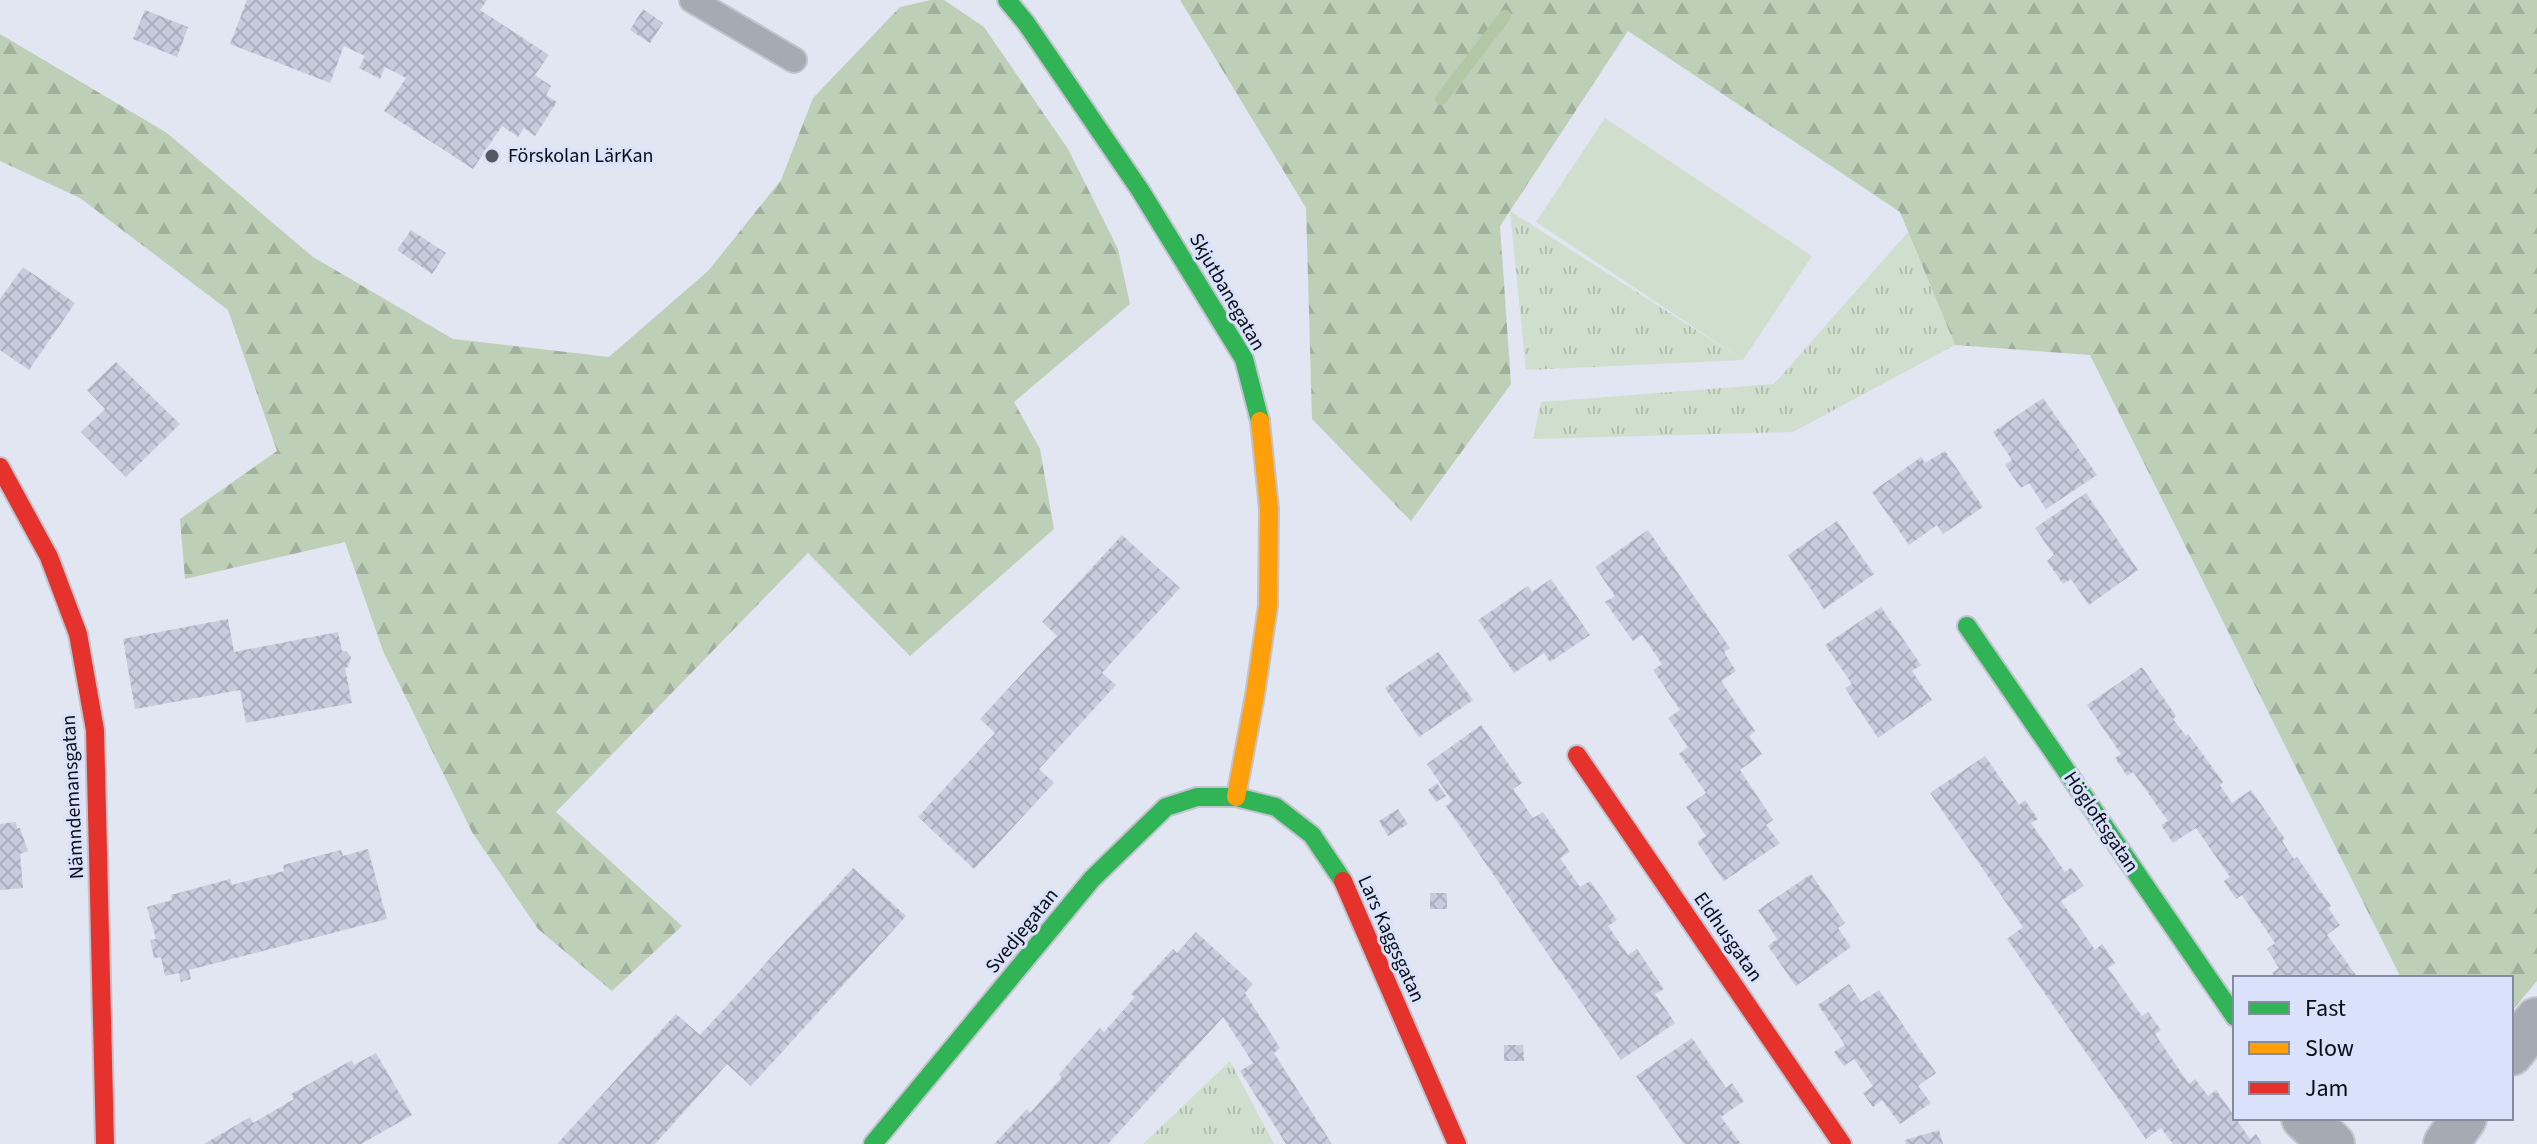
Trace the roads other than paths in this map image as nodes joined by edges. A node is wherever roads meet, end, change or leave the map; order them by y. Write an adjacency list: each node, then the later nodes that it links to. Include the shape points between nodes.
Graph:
1 (692, 0): 3 (lane)
2 (1007, 0): 7 (street, Skjutbanegatan, via 1140,190 1244,359 1260,423 1269,509 1268,606)
3 (794, 60)
4 (0, 467): 13 (street, Nämndemansgatan, via 49,557 78,634 95,730)
5 (1967, 626): 8 (street, Högloftsgatan)
6 (1577, 755): 16 (street, Eldhusgatan)
7 (1236, 797): 14 (street, Svedjegatan, via 1197,797 1166,807 1092,879); 15 (street, Lars Kaggsgatan, via 1276,807 1312,835 1342,879)
8 (2233, 1014)
9 (2537, 1020): 10 (street)
10 (2513, 1050)
11 (2306, 1120): 17 (street)
12 (2463, 1120): 18 (street)
13 (105, 1144)
14 (873, 1144)
15 (1457, 1144)
16 (1842, 1144)
17 (2332, 1144)
18 (2446, 1144)

